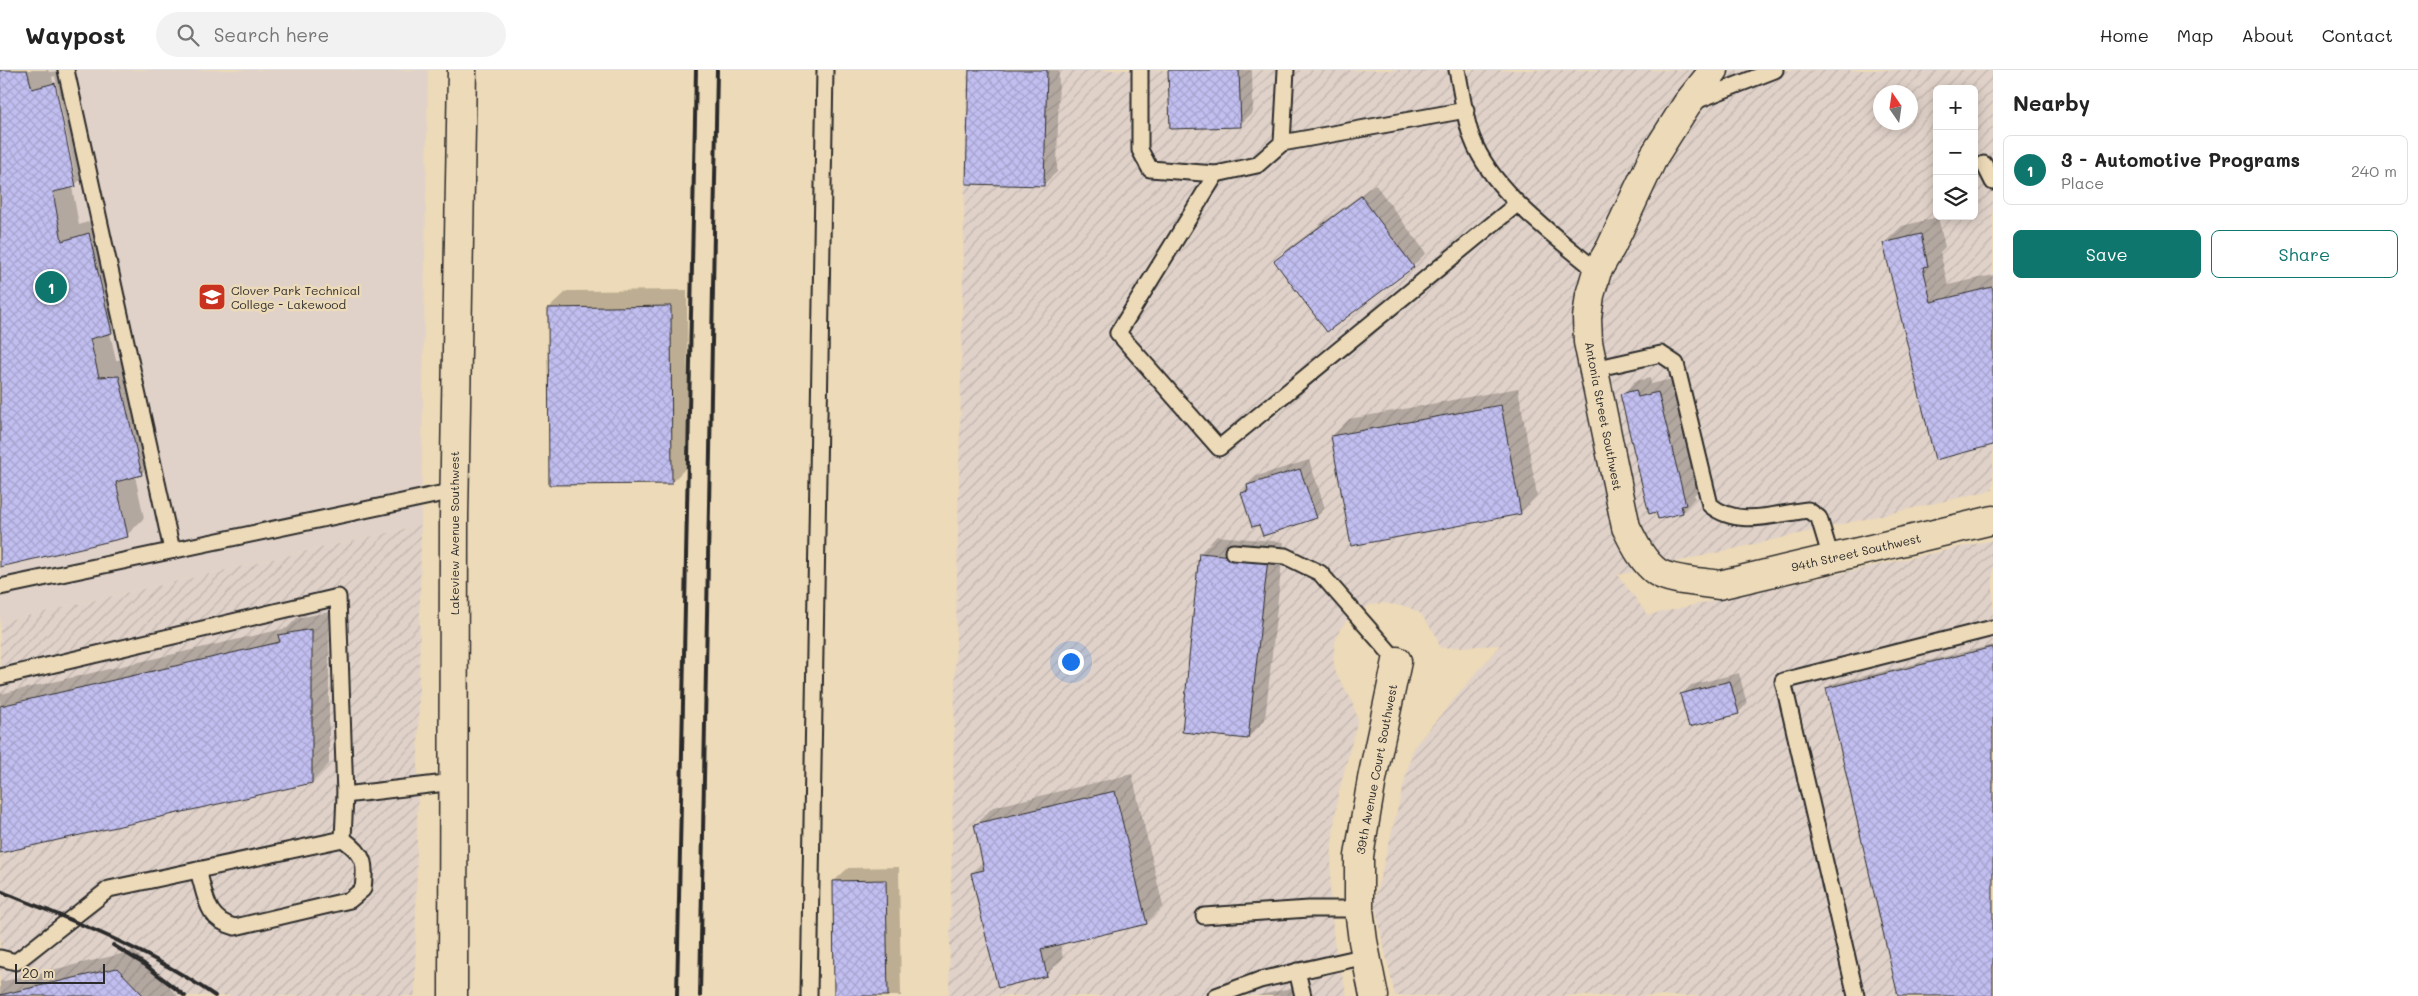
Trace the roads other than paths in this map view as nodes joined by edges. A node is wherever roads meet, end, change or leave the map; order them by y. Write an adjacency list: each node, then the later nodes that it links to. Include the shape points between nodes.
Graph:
1 (66, 70): 20 (lane)
2 (462, 70): 18 (street, Lakeview Avenue Southwest)
3 (825, 70): 38 (lane)
4 (1140, 70): 13 (lane, via 1140,150 1150,169)
5 (1286, 70): 11 (lane)
6 (1457, 70): 10 (lane)
7 (1714, 70): 9 (street, Antonia Street Southwest)
8 (1775, 70): 9 (lane)
9 (1687, 104): 16 (street, Antonia Street Southwest, via 1654,156)
10 (1466, 110): 11 (lane); 15 (lane, via 1472,138 1494,176)
11 (1282, 143): 13 (lane, via 1257,165)
12 (1984, 164): 14 (lane)
13 (1216, 174): 15 (lane, via 1118,332 1218,448)
14 (1993, 182)
15 (1517, 204): 16 (lane)
16 (1597, 271): 17 (street, Antonia Street Southwest, via 1587,318)
17 (1594, 370): 22 (lane, via 1661,354 1676,364 1710,505 1732,518 1808,510 1819,518); 23 (street, Antonia Street Southwest, via 1626,527 1639,552 1658,573)
18 (454, 491): 20 (lane); 28 (street, Lakeview Avenue Southwest)
19 (1993, 520): 22 (street, 94th Street Southwest)
20 (172, 550): 24 (lane)
21 (1233, 552): 26 (lane, via 1285,556 1320,573)
22 (1831, 558): 23 (street, 94th Street Southwest)
23 (1719, 584)
24 (0, 587)
25 (1993, 628): 42 (lane, via 1783,681)
26 (1397, 661): 32 (street, 39th Avenue Court Southwest, via 1359,856)
27 (0, 677): 29 (lane, via 338,597)
28 (454, 782): 29 (lane); 37 (street, Lakeview Avenue Southwest)
29 (345, 795): 30 (lane)
30 (343, 839): 31 (lane); 31 (lane, via 359,851 365,869 363,889 350,900 236,927 221,924 212,915)
31 (198, 870): 35 (lane, via 109,889 16,962)
32 (1359, 909): 33 (lane); 34 (street, 39th Avenue Court Southwest)
33 (1204, 916)
34 (1366, 956): 36 (lane); 41 (street, 39th Avenue Court Southwest)
35 (0, 958)
36 (1297, 972): 39 (lane, via 1260,980); 40 (lane)
37 (452, 996)
38 (809, 996)
39 (1216, 996)
40 (1303, 996)
41 (1374, 996)
42 (1856, 996)

